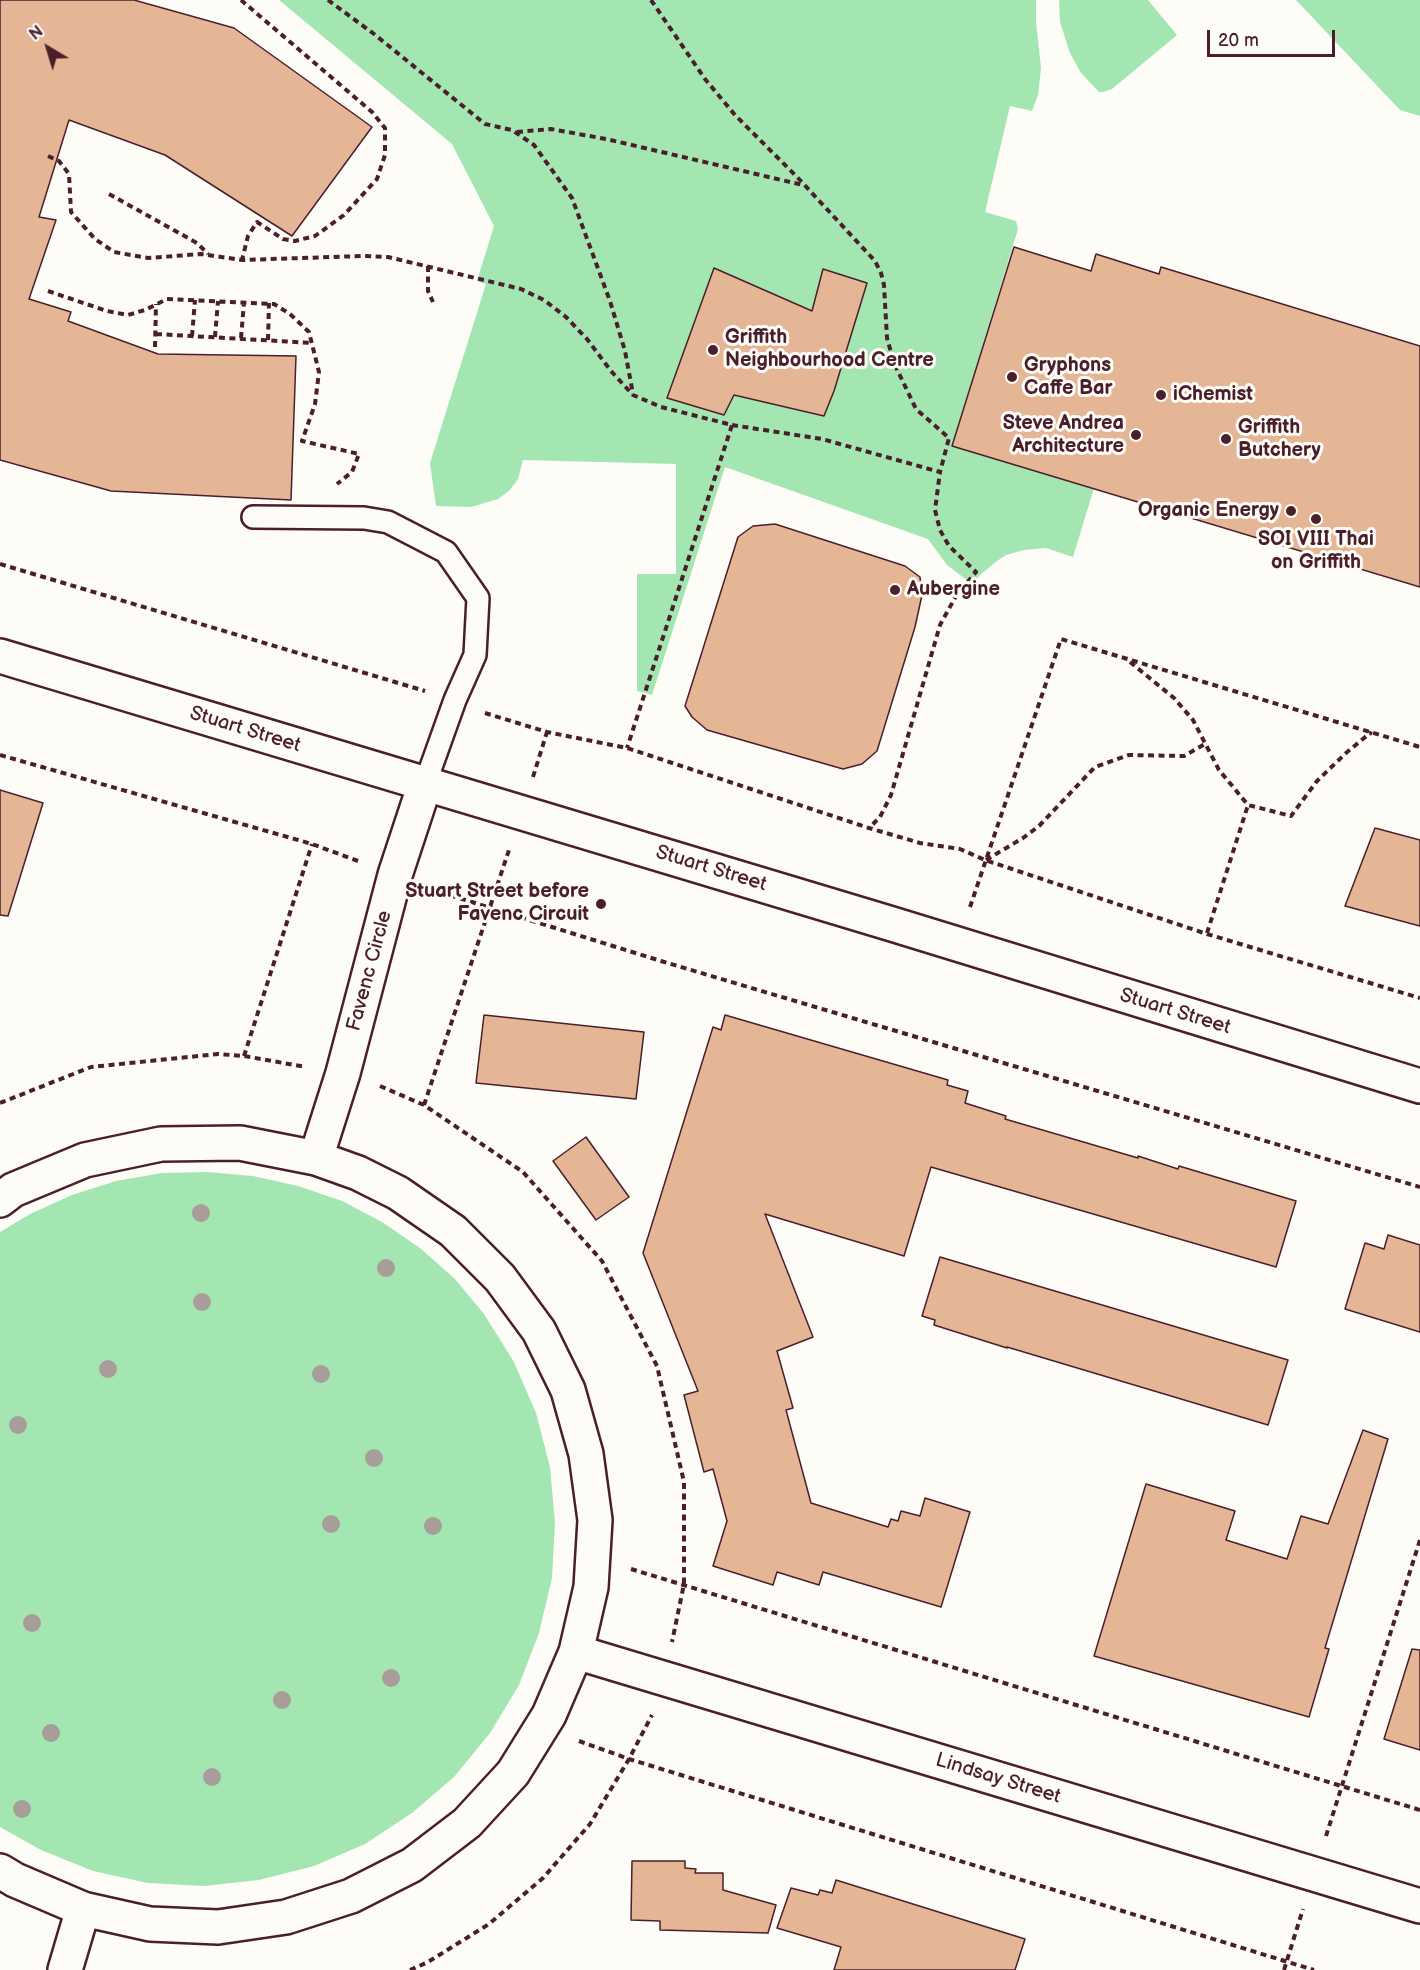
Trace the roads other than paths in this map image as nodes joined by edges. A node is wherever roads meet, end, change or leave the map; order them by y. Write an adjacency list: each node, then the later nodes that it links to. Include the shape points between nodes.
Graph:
1 (253, 517): 3 (lane, via 364,518 388,522 446,552 478,598 475,655)
2 (0, 656): 3 (street, Stuart Street)
3 (425, 784): 4 (street, Stuart Street); 5 (street, Favenc Circle, via 395,875 343,1073)
4 (1420, 1086)
5 (316, 1158): 6 (street, via 240,1143 161,1144 85,1160 13,1190); 7 (street, via 398,1193 453,1231 500,1278 538,1331 568,1390 586,1454 595,1520 591,1587)
6 (0, 1200)
7 (576, 1652): 9 (street, Lindsay Street); 10 (street, via 549,1715 513,1773 466,1823 412,1865 351,1896 286,1917 218,1927 150,1924)
8 (0, 1871): 10 (street)
9 (1420, 1906)
10 (83, 1909): 11 (street)
11 (65, 1970)

